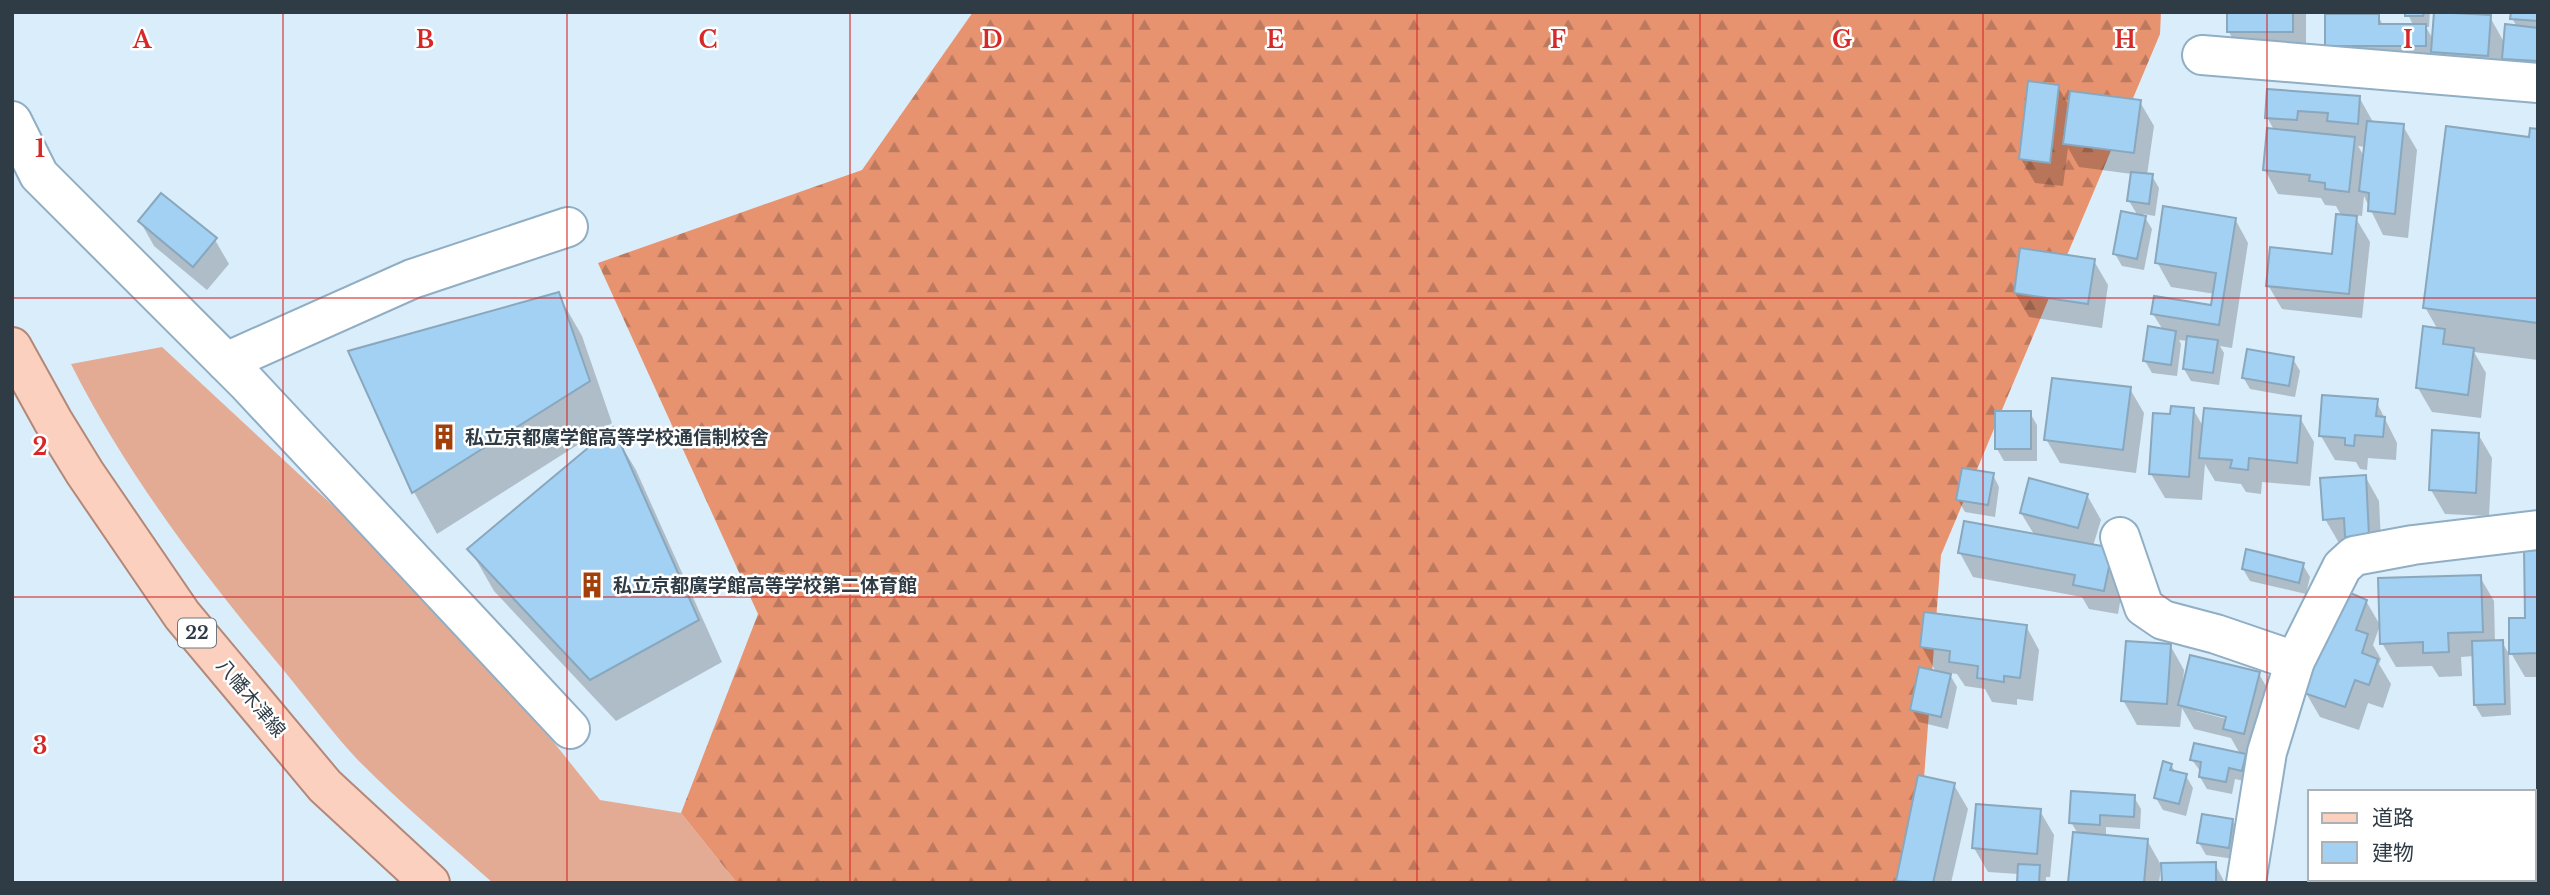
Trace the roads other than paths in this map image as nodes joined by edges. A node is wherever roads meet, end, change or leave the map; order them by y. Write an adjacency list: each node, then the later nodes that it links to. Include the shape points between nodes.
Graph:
1 (2202, 55): 2 (street)
2 (2538, 83)
3 (12, 121): 6 (street, via 39,175)
4 (568, 227): 6 (street, via 412,279)
5 (12, 347): 11 (main road, 八幡木津線 / 22, via 85,472 182,615 326,786)
6 (226, 362): 10 (street)
7 (2538, 530): 9 (street, via 2354,556 2342,568)
8 (2120, 537): 9 (street, via 2144,607 2163,620)
9 (2295, 661): 12 (street, via 2267,752)
10 (570, 729)
11 (430, 883)
12 (2246, 883)

